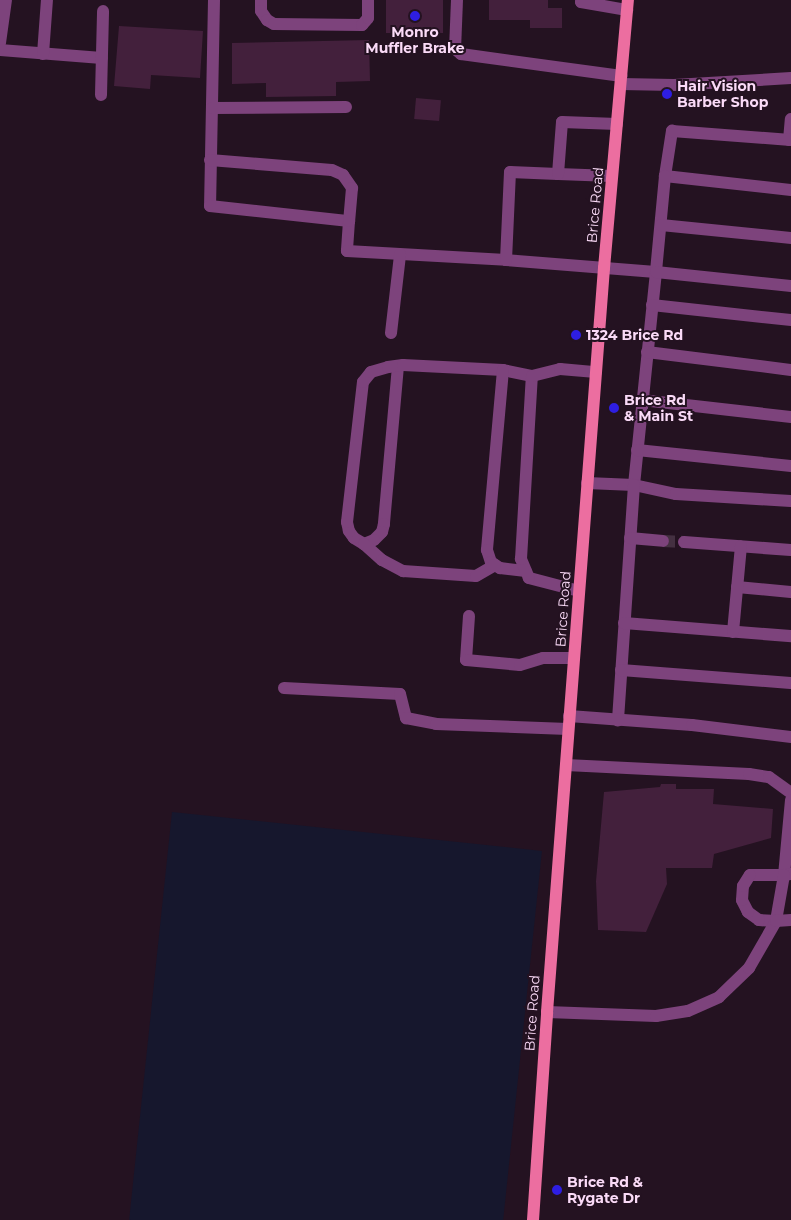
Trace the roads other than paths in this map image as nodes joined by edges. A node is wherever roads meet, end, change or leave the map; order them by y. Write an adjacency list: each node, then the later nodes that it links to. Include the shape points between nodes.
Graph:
1 (6, 0): 10 (street)
2 (47, 0): 12 (street)
3 (214, 0): 18 (street)
4 (261, 0): 5 (street, via 261,11 274,24 362,25 368,18)
5 (368, 0)
6 (457, 0): 15 (street, via 455,49 461,54)
7 (582, 0): 8 (street)
8 (628, 5): 15 (main road, Brice Road)
9 (103, 11): 13 (street)
10 (0, 43)
11 (0, 50): 12 (street)
12 (43, 54): 13 (street)
13 (102, 58): 16 (street)
14 (791, 78): 15 (street, via 674,85)
15 (621, 80): 20 (main road, Brice Road)
16 (100, 95)
17 (346, 107): 18 (street)
18 (212, 108): 22 (street)
19 (791, 119): 21 (street)
20 (617, 124): 23 (street, via 562,122); 24 (main road, Brice Road)
21 (790, 140): 25 (street, via 672,131)
22 (210, 160): 27 (street, via 332,170 343,175 352,188); 27 (street, via 210,206)
23 (558, 174): 24 (street); 31 (street, via 510,172)
24 (612, 176): 32 (main road, Brice Road)
25 (665, 176): 26 (street); 28 (street)
26 (791, 190)
27 (349, 221): 30 (street, via 347,251)
28 (661, 225): 29 (street); 33 (street)
29 (791, 238)
30 (400, 255): 31 (street); 37 (street)
31 (506, 260): 32 (street)
32 (604, 268): 33 (street); 42 (main road, Brice Road)
33 (656, 272): 34 (street); 35 (street)
34 (791, 286)
35 (652, 305): 36 (street); 38 (street)
36 (791, 320)
37 (391, 333)
38 (647, 352): 41 (street); 44 (street)
39 (398, 366): 40 (street); 54 (street, via 384,524 382,532 374,540); 54 (street, via 371,372 363,382 347,522 354,538)
40 (503, 370): 43 (street); 57 (street, via 487,550)
41 (791, 370)
42 (596, 372): 43 (street, via 560,369); 48 (main road, Brice Road)
43 (532, 376): 58 (street, via 521,559)
44 (642, 400): 45 (street); 46 (street)
45 (791, 417)
46 (637, 450): 47 (street); 49 (street)
47 (791, 466)
48 (587, 482): 49 (street); 60 (main road, Brice Road)
49 (634, 485): 50 (street, via 676,494); 51 (street)
50 (791, 501)
51 (630, 538): 52 (street); 63 (street)
52 (663, 541)
53 (684, 542): 55 (street)
54 (364, 544): 57 (street, via 382,560 404,571 476,576)
55 (741, 546): 56 (street); 59 (street)
56 (791, 550)
57 (495, 565): 58 (street)
58 (526, 571): 60 (street, via 529,578)
59 (737, 587): 61 (street); 64 (street)
60 (579, 591): 66 (main road, Brice Road)
61 (791, 592)
62 (469, 616): 66 (street, via 466,660 520,665 543,658)
63 (624, 623): 64 (street); 67 (street)
64 (733, 632): 65 (street)
65 (791, 636)
66 (574, 658): 70 (main road, Brice Road)
67 (621, 670): 68 (street); 71 (street)
68 (791, 683)
69 (284, 688): 72 (street, via 400,694 406,718 436,724)
70 (569, 716): 71 (street); 72 (main road, Brice Road)
71 (618, 720): 73 (street)
72 (568, 729): 74 (main road, Brice Road)
73 (791, 737)
74 (566, 765): 75 (street, via 749,774 769,777); 80 (main road, Brice Road)
75 (791, 793)
76 (791, 800): 77 (street)
77 (788, 874): 79 (street); 79 (street, via 750,875 743,886 742,900 748,912 759,920)
78 (791, 920): 79 (street)
79 (776, 921): 80 (street, via 749,968 719,997 688,1011 656,1016)
80 (546, 1012): 81 (main road, Brice Road)
81 (533, 1220)

